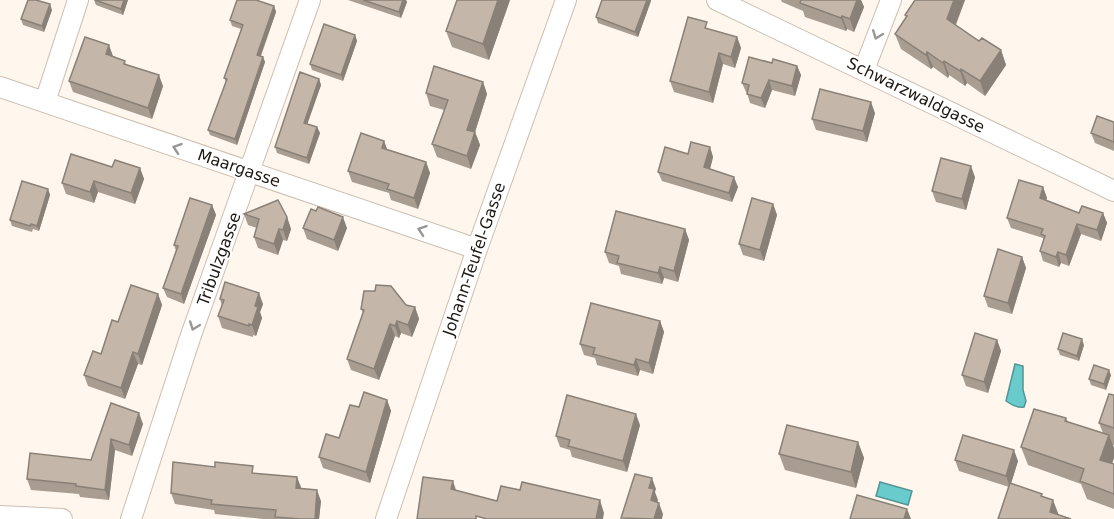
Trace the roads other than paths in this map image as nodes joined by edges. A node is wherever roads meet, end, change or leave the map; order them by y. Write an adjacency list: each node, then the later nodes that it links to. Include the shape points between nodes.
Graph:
1 (78, 0): 8 (street)
2 (310, 0): 9 (street, Tribulzgasse)
3 (566, 0): 11 (street, Johann-Teufel-Gasse)
4 (717, 0): 6 (street, Schwarzwaldgasse)
5 (891, 0): 6 (street, one-way to 6)
6 (864, 70): 10 (street, Schwarzwaldgasse)
7 (0, 87): 8 (street, Maargasse)
8 (45, 102): 9 (street, Maargasse, one-way to 8)
9 (250, 172): 11 (street, Maargasse, one-way to 9); 14 (street, Tribulzgasse, one-way to 14)
10 (1114, 190)
11 (477, 249): 15 (street, Johann-Teufel-Gasse)
12 (0, 516): 13 (street)
13 (62, 519)
14 (131, 519)
15 (386, 519)

